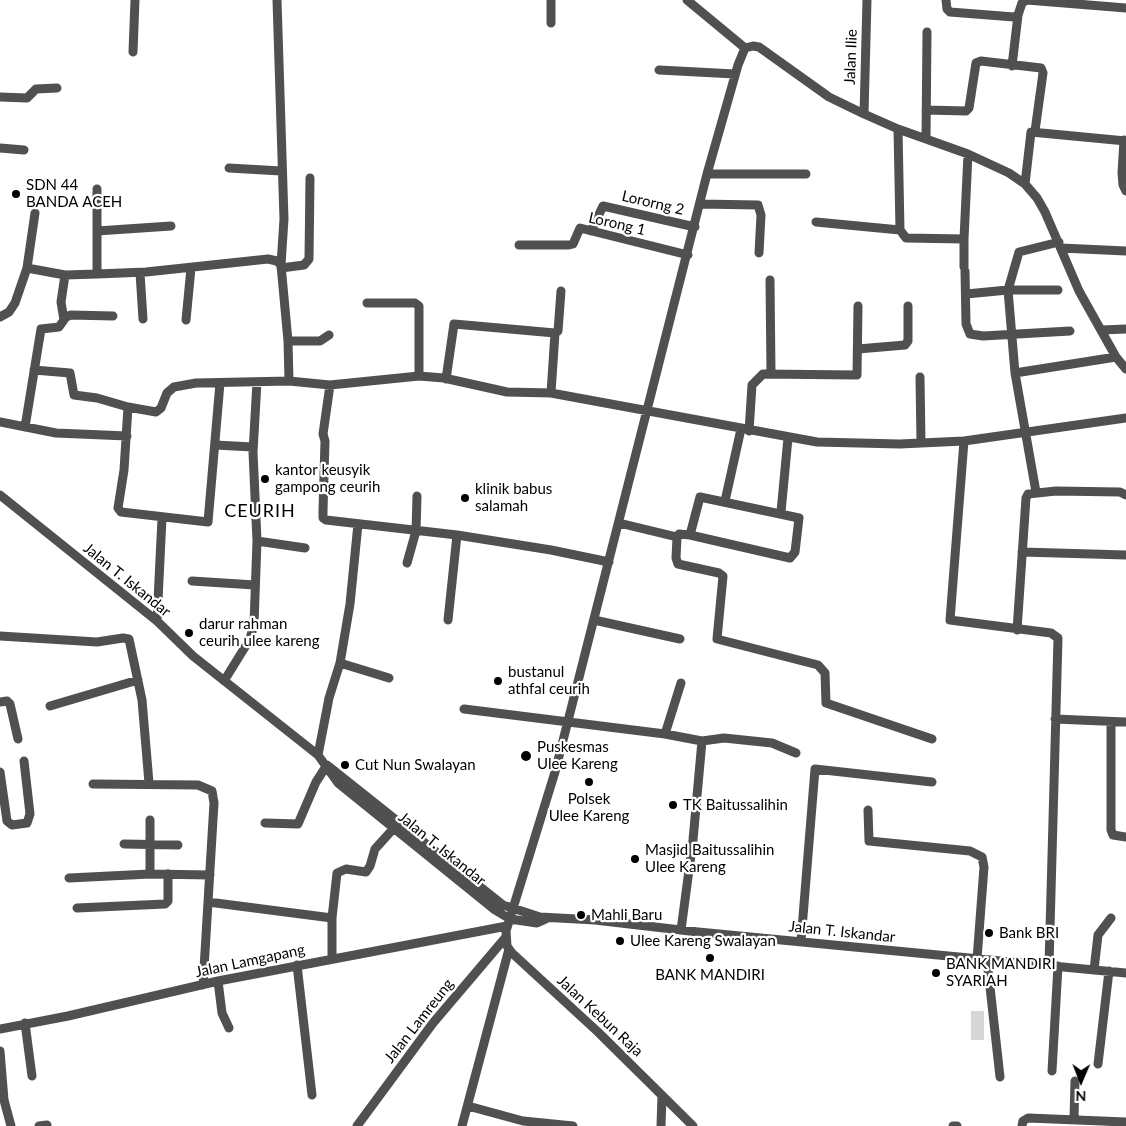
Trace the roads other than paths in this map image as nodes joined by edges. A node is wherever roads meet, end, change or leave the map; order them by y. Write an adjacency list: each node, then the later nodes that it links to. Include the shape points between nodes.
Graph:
1 (135, 0): 13 (street)
2 (277, 0): 29 (street)
3 (551, 0): 10 (street)
4 (687, 0): 12 (street)
5 (867, 0): 20 (street, Jalan Ilie)
6 (946, 0): 9 (street, via 946,9 950,12)
7 (1062, 1): 8 (street); 9 (street, via 1024,1)
8 (1126, 8)
9 (1018, 15): 14 (street)
10 (551, 23)
11 (927, 32): 19 (street)
12 (745, 48): 16 (street); 20 (street, via 759,47 830,97)
13 (133, 52)
14 (1012, 66): 19 (street, via 976,63 966,111); 22 (street, via 1041,68 1043,73)
15 (659, 70): 16 (street)
16 (735, 74): 30 (street)
17 (57, 88): 18 (street, via 36,89 27,98)
18 (0, 97)
19 (926, 110): 23 (street)
20 (864, 114): 21 (street)
21 (898, 129): 23 (street); 41 (street)
22 (1035, 131): 24 (street); 33 (street, via 1029,134)
23 (926, 139): 27 (street)
24 (1125, 140): 35 (street, via 1123,179)
25 (0, 148): 26 (street)
26 (24, 150)
27 (968, 154): 33 (street); 44 (street)
28 (229, 168): 29 (street)
29 (281, 171): 50 (street, via 284,220)
30 (707, 174): 31 (street); 36 (street)
31 (806, 174)
32 (310, 178): 50 (street, via 309,259 304,265)
33 (1025, 184): 46 (street, via 1038,198)
34 (97, 189): 42 (street)
35 (1126, 191)
36 (700, 204): 40 (street); 48 (street, via 758,205 761,215)
37 (35, 213): 51 (street)
38 (816, 222): 41 (street)
39 (171, 226): 42 (street)
40 (695, 227): 43 (street, Lororng 2, via 603,206); 49 (street)
41 (900, 230): 44 (street, via 906,238)
42 (97, 231): 54 (street)
43 (591, 231): 45 (street, Lorong 1, via 580,228 574,244 570,245); 49 (street, Lorong 1)
44 (964, 238): 60 (street)
45 (519, 244)
46 (1060, 245): 47 (street); 57 (street, via 1019,252); 70 (street, via 1078,290)
47 (1126, 251)
48 (759, 253)
49 (688, 255): 91 (street)
50 (281, 267): 52 (street, via 277,261 268,260); 75 (street)
51 (27, 268): 55 (street); 65 (street, via 15,303)
52 (191, 268): 53 (street); 68 (street)
53 (140, 273): 54 (street); 66 (street)
54 (97, 274): 55 (street)
55 (65, 275): 67 (street, via 61,302)
56 (770, 280): 80 (street)
57 (1008, 290): 58 (street); 60 (street); 73 (street)
58 (1058, 290)
59 (560, 291): 72 (street, via 558,331)
60 (966, 294): 73 (street, via 966,324 970,334)
61 (367, 303): 82 (street, via 415,303 419,306)
62 (858, 306): 76 (street)
63 (908, 306): 76 (street, via 908,341 905,345)
64 (113, 316): 67 (street, via 71,315)
65 (0, 317)
66 (143, 319)
67 (64, 320): 79 (street, via 59,326 41,329)
68 (186, 320)
69 (1126, 329): 70 (street)
70 (1102, 330): 77 (street)
71 (1070, 331): 73 (street)
72 (555, 333): 84 (street, via 454,324); 89 (street)
73 (1010, 334): 81 (street)
74 (329, 335): 75 (street, via 320,341)
75 (288, 341): 85 (street)
76 (858, 349): 80 (street, via 857,375)
77 (1116, 357): 78 (street); 81 (street)
78 (1126, 369)
79 (34, 370): 90 (street, via 70,373 74,395); 94 (street)
80 (771, 373): 95 (street, via 760,375 752,385)
81 (1015, 373): 96 (street)
82 (419, 376): 84 (street); 88 (street)
83 (920, 377): 100 (street)
84 (446, 379): 89 (street, via 507,392)
85 (289, 381): 86 (street); 88 (street)
86 (257, 382): 87 (street); 102 (street)
87 (220, 383): 90 (street, via 174,387 156,412); 101 (street)
88 (330, 385): 111 (street, via 323,434 323,518)
89 (551, 394): 91 (street)
90 (128, 408): 97 (street)
91 (649, 410): 95 (street); 110 (street)
92 (1126, 418): 96 (street)
93 (0, 422): 94 (street)
94 (26, 427): 97 (street, via 56,433)
95 (745, 430): 98 (street); 107 (street)
96 (1024, 432): 99 (street); 103 (street)
97 (127, 436): 109 (street, via 118,508 123,513)
98 (788, 438): 100 (street, via 817,442); 108 (street)
99 (964, 440): 100 (street); 127 (street, via 950,620)
100 (921, 443)
101 (215, 445): 102 (street); 109 (street, via 208,522)
102 (253, 447): 116 (street)
103 (1036, 492): 105 (street, via 1120,492); 118 (street, via 1026,498)
104 (0, 495): 126 (street, Jalan T. Iskandar)
105 (1126, 495)
106 (417, 496): 112 (street)
107 (725, 501): 108 (street); 114 (street, via 700,497)
108 (781, 512): 114 (street, via 799,518 792,558)
109 (162, 518): 126 (street)
110 (620, 523): 115 (street); 120 (street)
111 (358, 524): 112 (street); 130 (street)
112 (416, 531): 113 (street); 121 (street)
113 (457, 535): 120 (street); 124 (street)
114 (690, 535): 115 (street, via 679,534)
115 (677, 537): 144 (street, via 678,564 723,576 717,639 818,665 825,673 826,703)
116 (257, 541): 117 (street); 123 (street)
117 (305, 548)
118 (1022, 552): 119 (street); 127 (street)
119 (1126, 555)
120 (609, 562): 125 (street)
121 (408, 563)
122 (192, 581): 123 (street)
123 (255, 585): 133 (street, via 252,632)
124 (448, 620)
125 (594, 620): 129 (street); 141 (street)
126 (157, 621): 133 (street, Jalan T. Iskandar)
127 (1017, 630): 138 (street, via 1051,633 1058,638)
128 (0, 636): 132 (street, via 97,642 128,638)
129 (680, 639)
130 (340, 663): 131 (street); 147 (street, via 329,698)
131 (389, 678)
132 (138, 680): 136 (street); 152 (street)
133 (224, 681): 147 (street, Jalan T. Iskandar)
134 (681, 683): 142 (street)
135 (0, 702): 143 (street, via 10,704)
136 (50, 706)
137 (464, 709): 141 (street)
138 (1055, 719): 139 (street); 178 (street)
139 (1111, 722): 140 (street); 158 (street, via 1111,830 1113,836)
140 (1126, 722)
141 (568, 723): 142 (street); 169 (street, via 538,833)
142 (665, 734): 145 (street)
143 (18, 739)
144 (932, 739)
145 (702, 741): 146 (street, via 724,738 772,743); 171 (street)
146 (796, 753)
147 (318, 755): 149 (street, Jalan T. Iskandar)
148 (24, 761): 150 (street, via 30,814 27,823 12,825 7,821)
149 (327, 765): 156 (street, via 298,824); 157 (street, Jalan T. Iskandar, via 338,783); 169 (street, Jalan T. Iskandar, via 503,905)
150 (0, 772)
151 (932, 782): 173 (street, via 815,769)
152 (149, 783): 153 (street); 164 (street, via 198,785 212,791)
153 (94, 784)
154 (868, 810): 176 (street, via 869,841 970,851 982,857)
155 (150, 820): 160 (street)
156 (266, 823)
157 (394, 828): 168 (street, via 375,849 368,870 342,869 337,873); 169 (street, Jalan T. Iskandar, via 495,910)
158 (1126, 837)
159 (124, 844): 160 (street)
160 (150, 844): 161 (street); 162 (street)
161 (178, 845)
162 (150, 874): 163 (street); 165 (street)
163 (168, 874): 164 (street); 167 (street, via 168,901 165,904)
164 (210, 875): 166 (street)
165 (69, 878)
166 (208, 902): 168 (street); 184 (street)
167 (77, 908)
168 (332, 918): 175 (street)
169 (510, 918): 171 (street, Jalan T. Iskandar, via 537,923 556,916); 172 (street); 175 (street, Jalan Lamgapang)
170 (1111, 918): 180 (street, via 1098,936)
171 (681, 930): 173 (street, Jalan T. Iskandar)
172 (506, 937): 174 (street); 201 (street, Jalan Lamreung, via 433,1023)
173 (801, 941): 176 (street, Jalan T. Iskandar)
174 (509, 949): 195 (street, Jalan Kebun Raja); 196 (street)
175 (332, 958): 179 (street, Jalan Lamgapang)
176 (977, 959): 177 (street, Jalan T. Iskandar)
177 (987, 960): 178 (street, Jalan T. Iskandar); 192 (street)
178 (1053, 965): 180 (street, Jalan T. Iskandar); 190 (street)
179 (297, 966): 183 (street, Jalan Lamgapang); 194 (street)
180 (1094, 970): 181 (street, Jalan T. Iskandar)
181 (1109, 971): 182 (street, Jalan T. Iskandar); 189 (street)
182 (1126, 973)
183 (218, 981): 184 (street, Jalan Lamgapang); 186 (street, via 222,1013)
184 (203, 985): 185 (street, Jalan Lamgapang)
185 (25, 1024): 187 (street, Jalan Lamgapang); 191 (street)
186 (229, 1028)
187 (0, 1029)
188 (0, 1051): 198 (street)
189 (1098, 1064)
190 (1052, 1071)
191 (32, 1076)
192 (1000, 1077)
193 (1075, 1081): 197 (street)
194 (312, 1095)
195 (662, 1095): 204 (street); 205 (street, Jalan Kebun Raja)
196 (468, 1106): 202 (street); 203 (street, via 523,1121)
197 (1068, 1121): 200 (street); 208 (street, via 1026,1119)
198 (7, 1122)
199 (1126, 1122): 200 (street)
200 (1109, 1124)
201 (357, 1126)
202 (462, 1126)
203 (573, 1126)
204 (660, 1126)
205 (693, 1126)
206 (953, 1126): 207 (street)
207 (957, 1126)
208 (1022, 1126)

